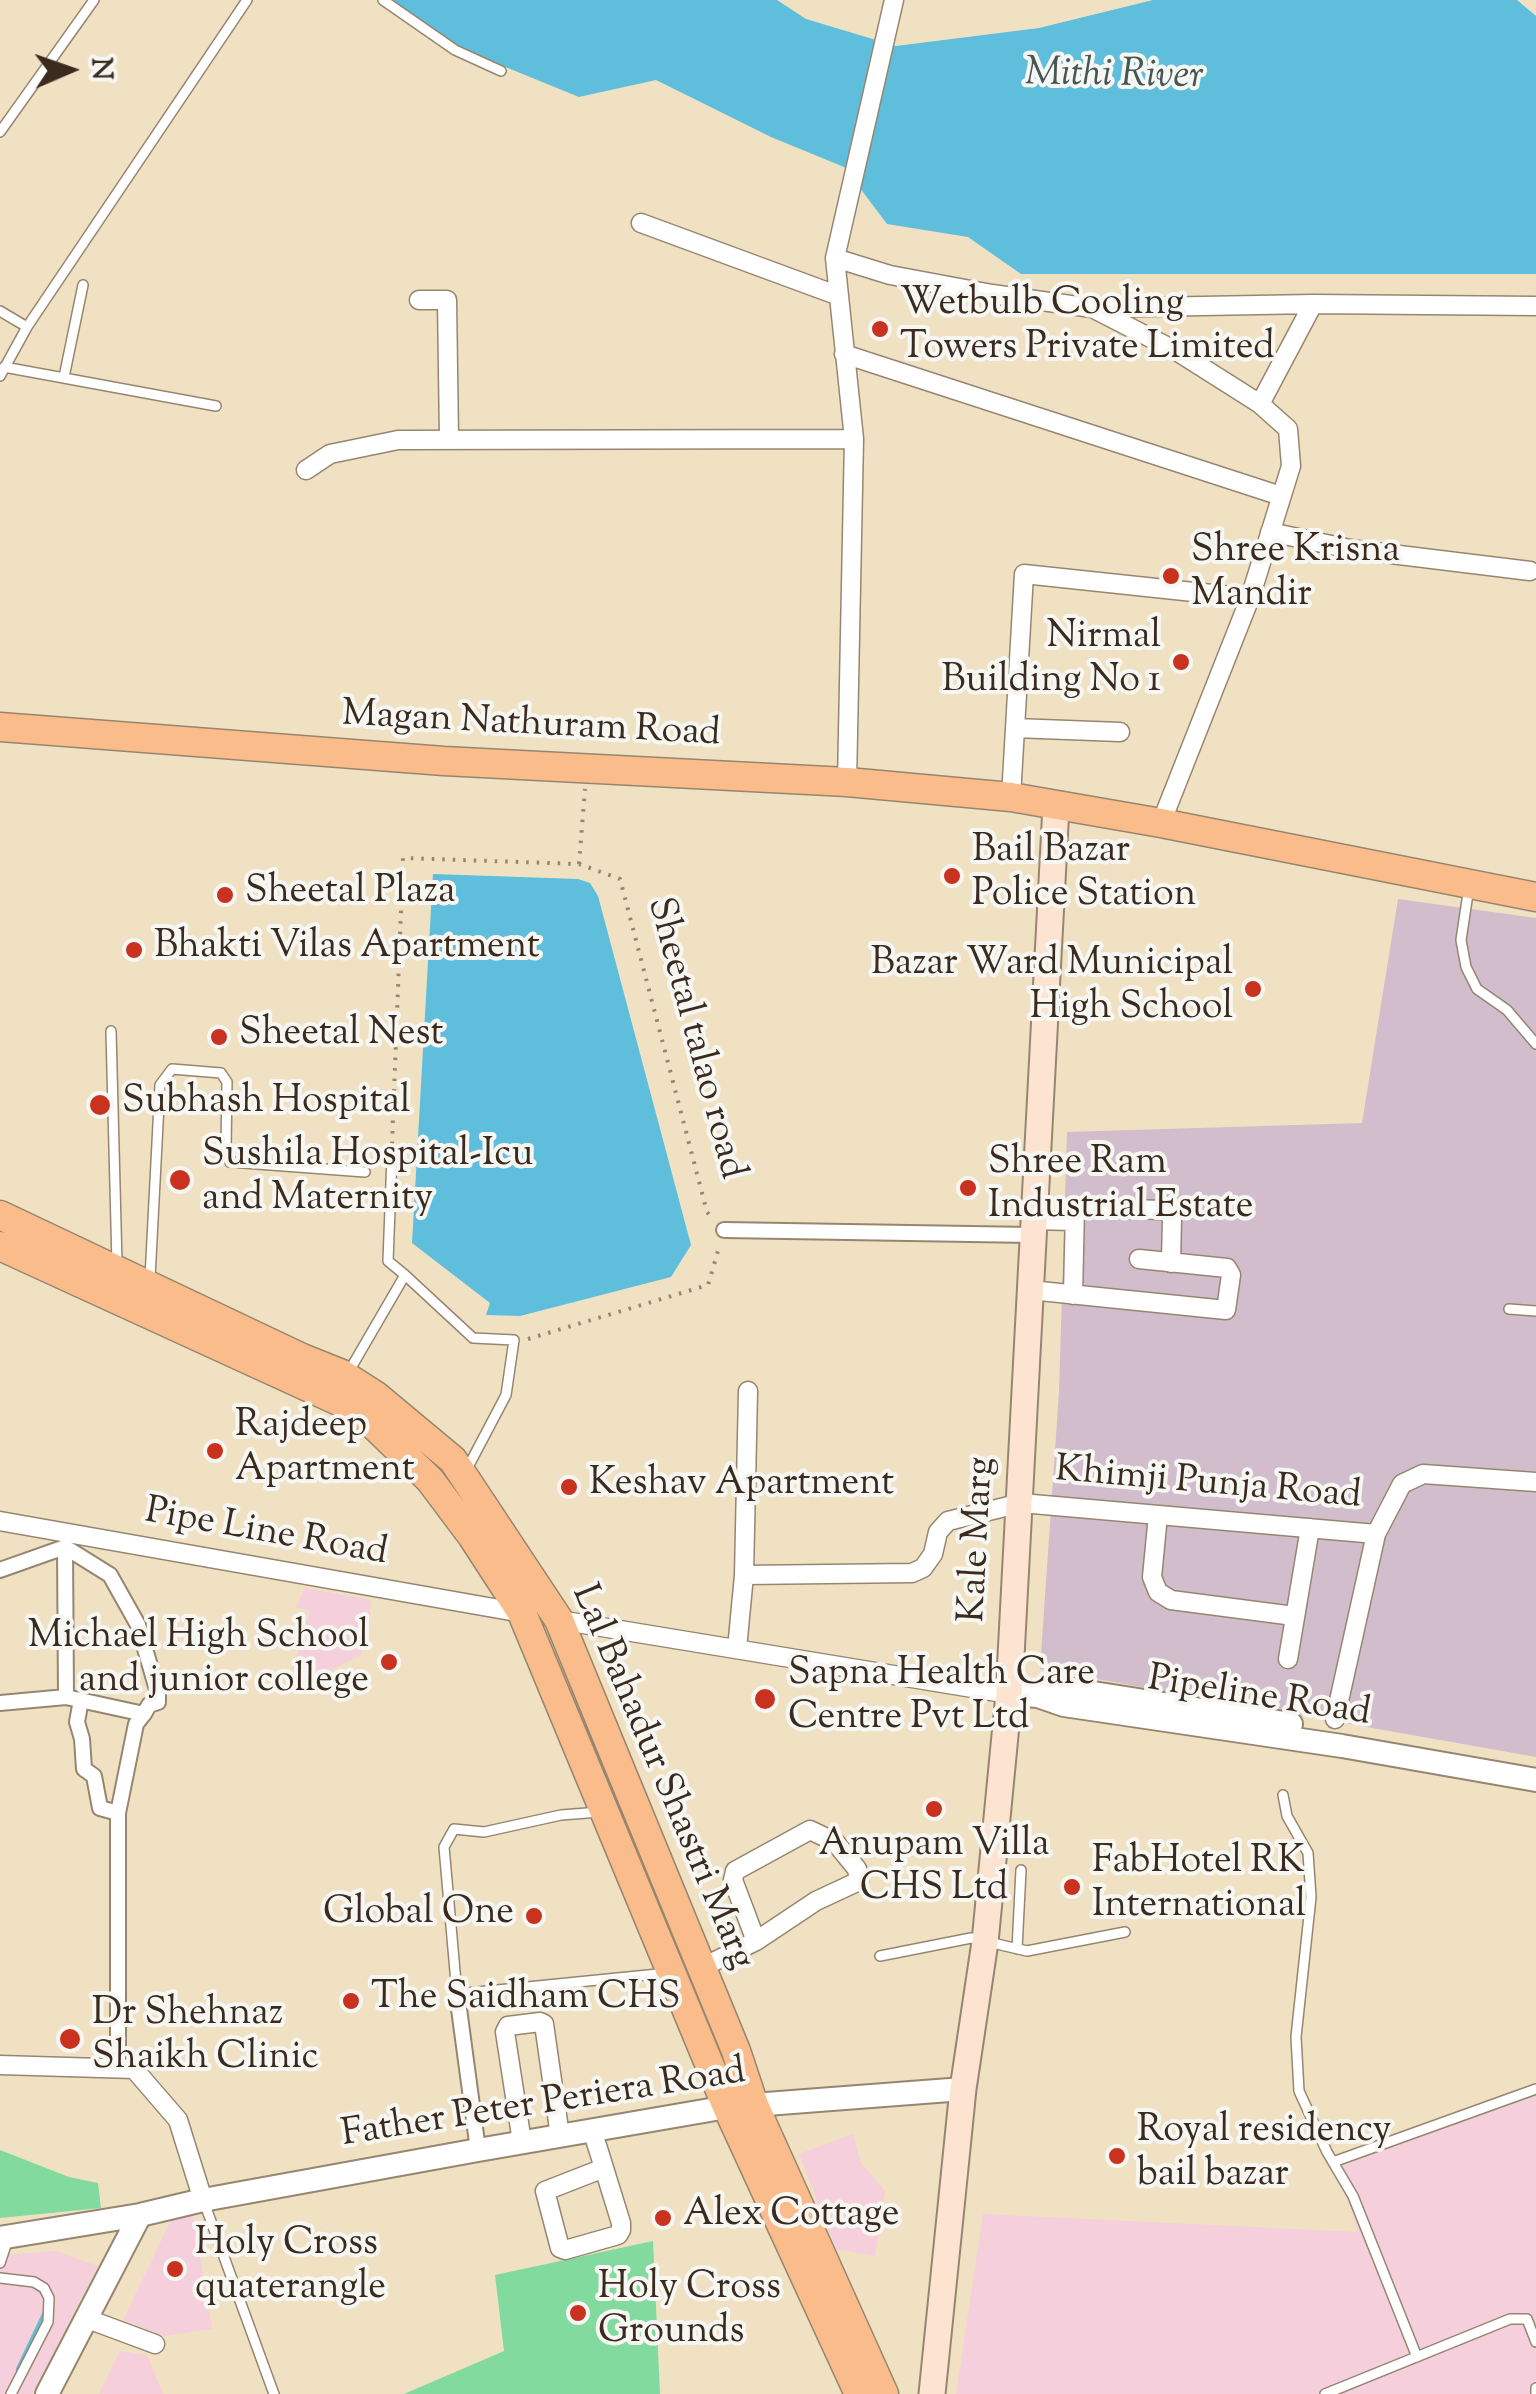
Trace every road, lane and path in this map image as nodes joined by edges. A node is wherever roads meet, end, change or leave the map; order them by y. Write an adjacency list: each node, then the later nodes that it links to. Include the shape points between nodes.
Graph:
1 (94, 0): 6 (lane)
2 (246, 0): 16 (lane)
3 (384, 0): 5 (lane, via 455,50)
4 (894, 0): 8 (street)
5 (501, 71)
6 (0, 132)
7 (641, 223): 10 (street)
8 (834, 258): 10 (street); 14 (street, via 890,275)
9 (82, 285): 19 (lane)
10 (839, 296): 17 (street)
11 (419, 300): 23 (street, via 448,300)
12 (1313, 304): 13 (street); 14 (street); 20 (street)
13 (1536, 306)
14 (1092, 308): 20 (street)
15 (0, 311): 16 (lane)
16 (27, 328): 18 (lane)
17 (844, 354): 22 (street); 25 (street)
18 (2, 371): 19 (lane)
19 (64, 377): 21 (lane)
20 (1260, 404): 25 (street, via 1288,430 1292,466)
21 (216, 406)
22 (854, 439): 23 (street); 33 (street)
23 (449, 440): 24 (street, via 398,440 330,454)
24 (306, 470)
25 (1281, 496): 26 (street)
26 (1270, 532): 27 (street); 28 (street)
27 (1530, 571)
28 (1250, 598): 30 (street, via 1024,574); 36 (street)
29 (0, 727): 32 (main road, Magan Nathuram Road)
30 (1015, 728): 31 (street); 34 (street)
31 (1120, 732)
32 (587, 768): 33 (main road, Magan Nathuram Road); 37 (path)
33 (846, 782): 34 (main road, Magan Nathuram Road)
34 (1011, 798): 35 (main road, Magan Nathuram Road)
35 (1056, 806): 36 (main road, Magan Nathuram Road); 46 (main road, Kale Marg)
36 (1161, 823): 38 (main road, Magan Nathuram Road)
37 (579, 864): 42 (path, Sheetal talao road, via 403,858); 47 (path, Sheetal talao road, via 620,879 707,1212)
38 (1470, 884): 39 (main road, Magan Nathuram Road); 41 (lane, via 1461,940 1466,967 1477,989 1507,1010)
39 (1536, 897)
40 (111, 1031): 51 (lane)
41 (1536, 1044)
42 (392, 1156): 52 (lane, via 388,1261)
43 (365, 1172): 53 (lane, via 230,1162 228,1082 222,1073 172,1068 160,1086)
44 (0, 1216): 51 (main road, Lal Bahadur Shastri Marg)
45 (1073, 1221): 46 (street); 50 (street, via 1078,1207 1166,1210 1172,1218); 55 (street)
46 (1033, 1227): 47 (street); 54 (main road, Kale Marg)
47 (724, 1230): 58 (path, Sheetal talao road, via 708,1285)
48 (0, 1246): 59 (main road, Lal Bahadur Shastri Marg)
49 (1139, 1259): 50 (street)
50 (1171, 1262): 55 (street, via 1227,1268 1226,1310)
51 (118, 1271): 53 (main road, Lal Bahadur Shastri Marg)
52 (404, 1275): 58 (lane, via 473,1338); 59 (lane)
53 (149, 1286): 59 (main road, Lal Bahadur Shastri Marg)
54 (1030, 1290): 55 (street); 63 (main road, Kale Marg)
55 (1073, 1295)
56 (1509, 1309): 57 (lane)
57 (1536, 1310)
58 (514, 1340): 61 (lane, via 506,1395)
59 (341, 1388): 61 (main road, Lal Bahadur Shastri Marg, via 375,1395); 71 (main road, Lal Bahadur Shastri Marg, via 430,1480)
60 (748, 1391): 70 (street)
61 (463, 1476): 73 (main road, Lal Bahadur Shastri Marg)
62 (1536, 1482): 67 (street, Khimji Punja Road, via 1424,1474 1402,1484)
63 (1021, 1503): 64 (street, Khimji Punja Road); 70 (street, Khimji Punja Road, via 948,1520 924,1568 912,1572); 76 (main road, Kale Marg)
64 (1158, 1515): 66 (street, Khimji Punja Road); 72 (street, via 1152,1577 1158,1592 1171,1600)
65 (0, 1521): 71 (street, Pipe Line Road)
66 (1310, 1528): 67 (street, Khimji Punja Road); 72 (street)
67 (1376, 1534): 81 (street)
68 (64, 1547): 69 (street); 77 (street); 80 (street, via 110,1575 138,1626 158,1693)
69 (0, 1570)
70 (744, 1575): 74 (street)
71 (522, 1613): 86 (main road, Lal Bahadur Shastri Marg)
72 (1294, 1616): 75 (street)
73 (558, 1620): 74 (street, Pipeline Road); 93 (main road, Lal Bahadur Shastri Marg)
74 (737, 1649): 76 (street, Pipeline Road)
75 (1288, 1660)
76 (1009, 1694): 79 (street, Pipeline Road, via 1064,1706); 90 (main road, Kale Marg)
77 (73, 1699): 78 (street); 80 (street); 85 (street, via 84,1769 94,1776 100,1808)
78 (0, 1703)
79 (1112, 1704): 82 (street); 83 (street, Pipeline Road)
80 (144, 1714): 85 (street, via 136,1724)
81 (1335, 1718)
82 (1536, 1768)
83 (1536, 1780)
84 (1284, 1795): 105 (lane, via 1287,1816 1308,1853 1310,1882 1296,2037 1300,2091)
85 (118, 1812): 97 (street)
86 (604, 1812): 94 (main road, Lal Bahadur Shastri Marg); 95 (lane, via 484,1832 454,1829 444,1847)
87 (1021, 1870): 91 (lane)
88 (1125, 1932): 91 (lane)
89 (756, 1941): 89 (street, via 859,1881 835,1842 810,1830 735,1871); 93 (street)
90 (985, 1942): 91 (lane); 92 (lane, via 971,1938); 98 (main road, Kale Marg)
91 (1017, 1949)
92 (880, 1956)
93 (701, 1968): 100 (main road, Lal Bahadur Shastri Marg, via 736,2051)
94 (671, 1972): 95 (lane); 100 (main road, Lal Bahadur Shastri Marg)
95 (456, 1994): 104 (street)
96 (0, 2065): 97 (street)
97 (118, 2068): 107 (street, via 134,2069 178,2120)
98 (962, 2089): 100 (street, Father Peter Periera Road); 121 (main road, Kale Marg)
99 (1536, 2089): 105 (lane)
100 (741, 2106): 101 (street, Father Peter Periera Road); 119 (main road, Lal Bahadur Shastri Marg); 120 (main road, Lal Bahadur Shastri Marg)
101 (592, 2130): 102 (street, Father Peter Periera Road); 106 (street)
102 (560, 2136): 103 (street, Father Peter Periera Road); 103 (street, via 544,2024 508,2026)
103 (522, 2142): 104 (street, Father Peter Periera Road)
104 (478, 2150): 107 (street, Father Peter Periera Road)
105 (1333, 2162): 115 (lane)
106 (604, 2168): 106 (street, via 621,2230 560,2248 545,2191)
107 (203, 2200): 108 (street, Father Peter Periera Road); 118 (lane)
108 (140, 2214): 109 (street, Father Peter Periera Road); 112 (street)
109 (4, 2237): 110 (lane)
110 (0, 2263)
111 (0, 2278): 116 (lane, via 34,2282 49,2298 48,2322)
112 (85, 2318): 114 (street); 117 (street)
113 (1536, 2342): 115 (lane, via 1526,2319 1510,2319)
114 (155, 2344)
115 (1417, 2357): 122 (lane)
116 (11, 2394)
117 (47, 2394)
118 (274, 2394)
119 (858, 2394)
120 (884, 2394)
121 (932, 2394)
122 (1325, 2394)

